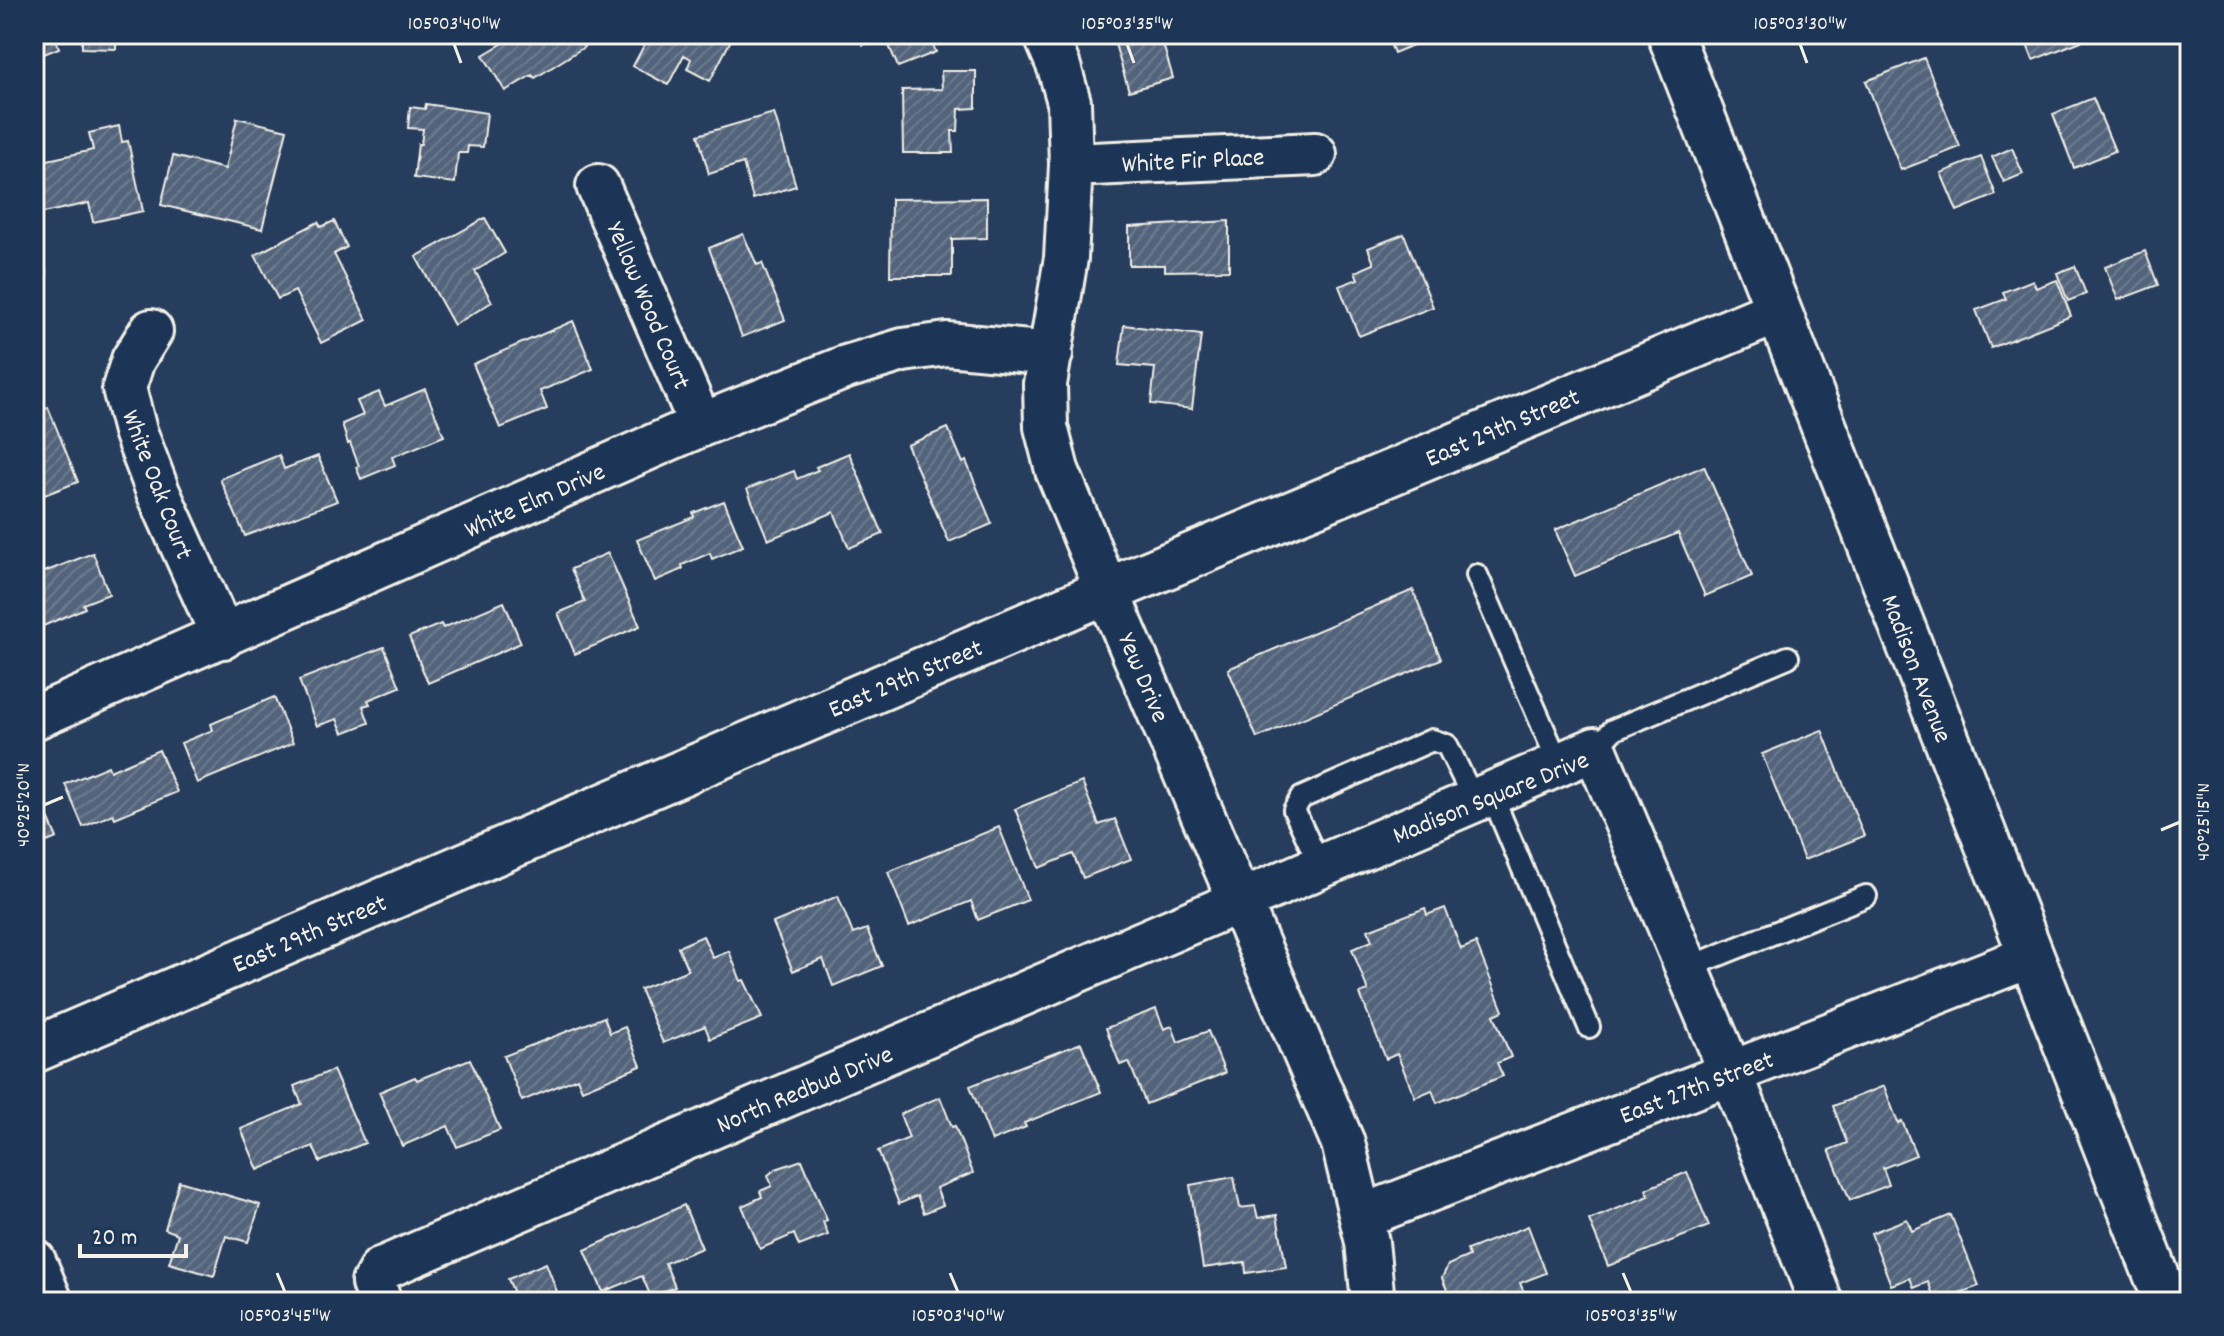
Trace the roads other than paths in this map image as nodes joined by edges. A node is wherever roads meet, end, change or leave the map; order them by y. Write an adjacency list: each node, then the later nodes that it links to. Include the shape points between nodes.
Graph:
1 (1045, 34): 4 (street, Yew Drive, via 1069,102)
2 (1670, 34): 6 (main road, Madison Avenue)
3 (1315, 154): 4 (street, White Fir Place)
4 (1071, 165): 8 (street, Yew Drive, via 1066,258)
5 (598, 186): 9 (street, Yellow Wood Court)
6 (1778, 311): 11 (main road, East 29th Street); 20 (main road, Madison Avenue)
7 (151, 331): 12 (street, White Oak Court, via 126,374 124,388 158,492)
8 (1051, 354): 9 (street, White Elm Drive, via 947,344 903,350); 11 (street, Yew Drive, via 1046,427 1057,470)
9 (701, 425): 12 (street, White Elm Drive)
10 (1477, 575): 15 (lane)
11 (1107, 591): 19 (street, Yew Drive); 23 (main road, East 29th Street)
12 (223, 637): 14 (street, White Elm Drive)
13 (1788, 657): 15 (lane, via 1613,730)
14 (34, 718)
15 (1577, 756): 16 (street, Madison Square Drive); 21 (street, Madison Square Drive)
16 (1482, 797): 17 (street, Madison Square Drive); 17 (lane, via 1447,745 1432,740 1301,798 1294,810); 22 (lane)
17 (1320, 866): 19 (street, Madison Square Drive)
18 (1866, 896): 21 (lane)
19 (1241, 900): 25 (street, Yew Drive, via 1343,1143); 27 (street, North Redbud Drive, via 381,1269)
20 (2031, 956): 24 (street, East 27th Street); 31 (main road, Madison Avenue)
21 (1687, 968): 24 (street, Madison Square Drive)
22 (1589, 1027)
23 (34, 1050)
24 (1731, 1073): 25 (street, East 27th Street); 30 (street, Madison Square Drive)
25 (1361, 1217): 29 (street, Yew Drive)
26 (34, 1261): 28 (street)
27 (376, 1292)
28 (51, 1302)
29 (1373, 1302)
30 (1821, 1302)
31 (2167, 1302)

